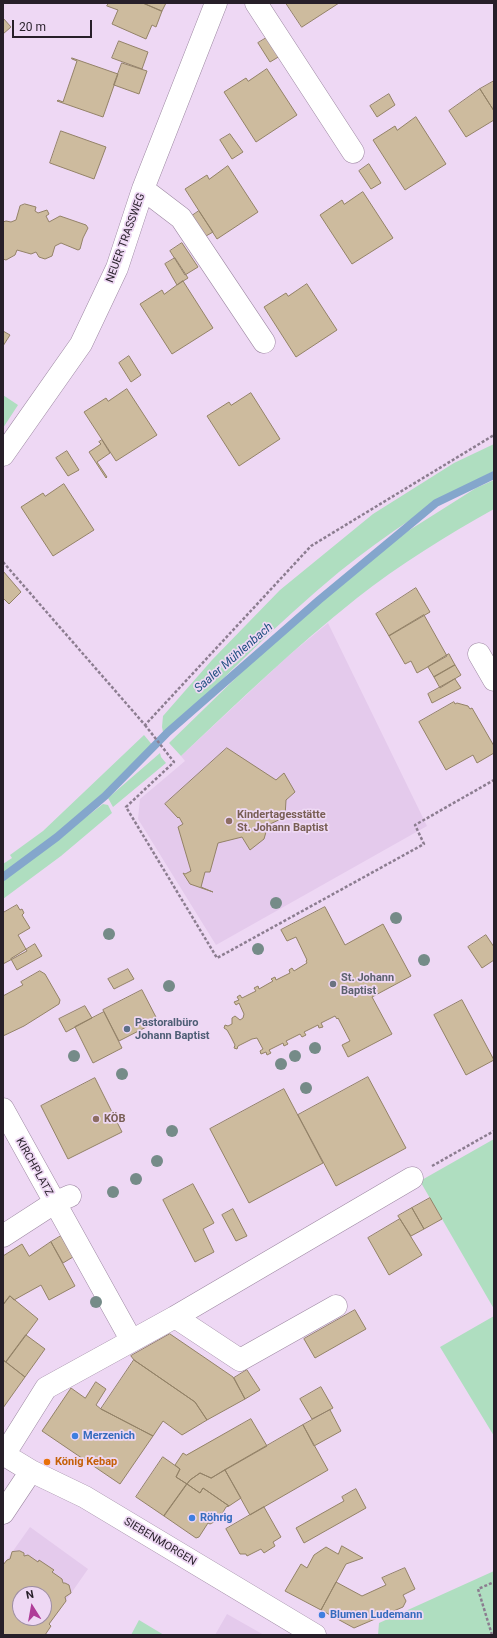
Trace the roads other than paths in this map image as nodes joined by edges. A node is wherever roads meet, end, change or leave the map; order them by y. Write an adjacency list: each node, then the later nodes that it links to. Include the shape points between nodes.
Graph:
1 (216, 3): 4 (street, NEUER TRASSWEG)
2 (256, 3): 3 (street)
3 (353, 152)
4 (143, 189): 5 (street, via 181,218); 6 (street, NEUER TRASSWEG, via 117,268 81,344)
5 (264, 342)
6 (3, 455)
7 (479, 654): 8 (street)
8 (494, 680)
9 (3, 1109): 11 (street, KIRCHPLATZ)
10 (412, 1178): 14 (street)
11 (62, 1199): 12 (street, KIRCHPLATZ); 15 (street)
12 (3, 1236)
13 (336, 1306): 14 (street, via 240,1360)
14 (175, 1317): 16 (street, via 46,1388)
15 (129, 1336)
16 (4, 1455): 17 (street, SIEBENMORGEN)
17 (31, 1471): 18 (street); 19 (street, SIEBENMORGEN, via 84,1497)
18 (3, 1513)
19 (315, 1635)

